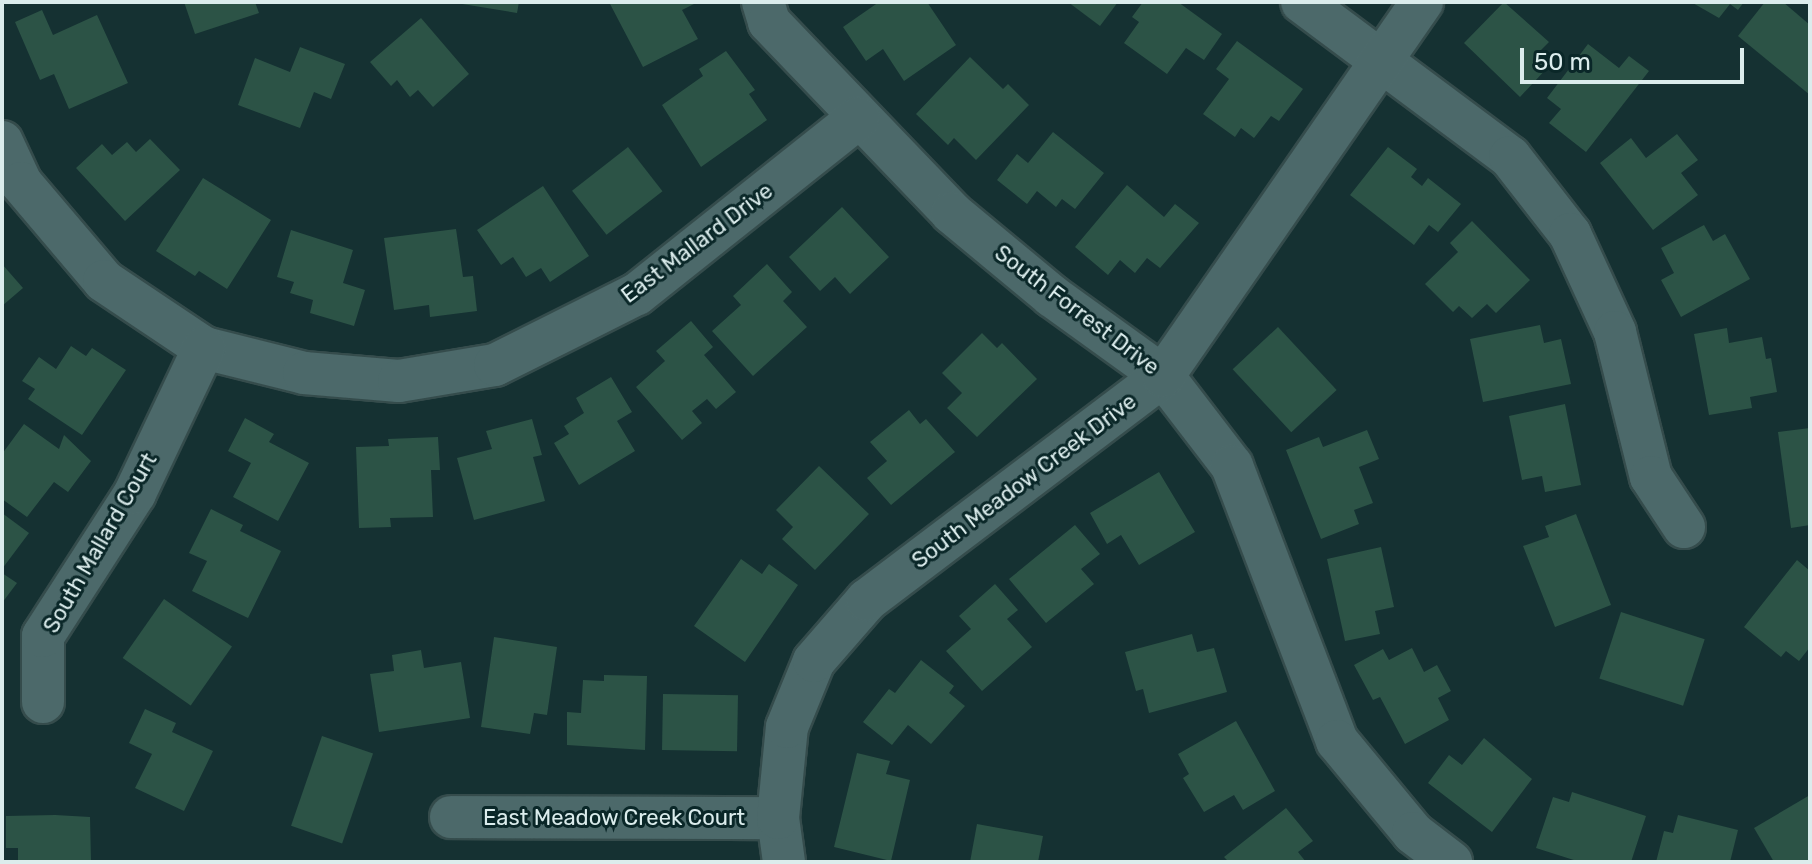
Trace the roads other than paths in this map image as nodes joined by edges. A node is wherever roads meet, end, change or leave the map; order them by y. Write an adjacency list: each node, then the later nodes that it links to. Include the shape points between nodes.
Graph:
1 (763, 2): 5 (street, South Forrest Drive, via 769,22)
2 (1302, 2): 4 (street)
3 (1422, 2): 4 (street, South Meadow Creek Drive)
4 (1378, 61): 8 (street, South Meadow Creek Drive); 9 (street, via 1510,157 1570,234 1615,332 1651,477)
5 (858, 118): 7 (street, East Mallard Drive, via 637,294 495,365 399,381 304,373); 8 (street, South Forrest Drive, via 952,213 1052,296)
6 (2, 142): 7 (street, East Mallard Drive, via 21,183 104,281)
7 (204, 348): 10 (street, South Mallard Court, via 135,493 43,636)
8 (1163, 376): 12 (street, South Meadow Creek Drive, via 858,610 814,661 787,727); 14 (street, South Forrest Drive, via 1232,466 1337,741 1413,833)
9 (1684, 527)
10 (43, 702)
11 (451, 817): 12 (street, East Meadow Creek Court)
12 (778, 818): 13 (street, South Meadow Creek Drive)
13 (784, 862)
14 (1451, 862)

